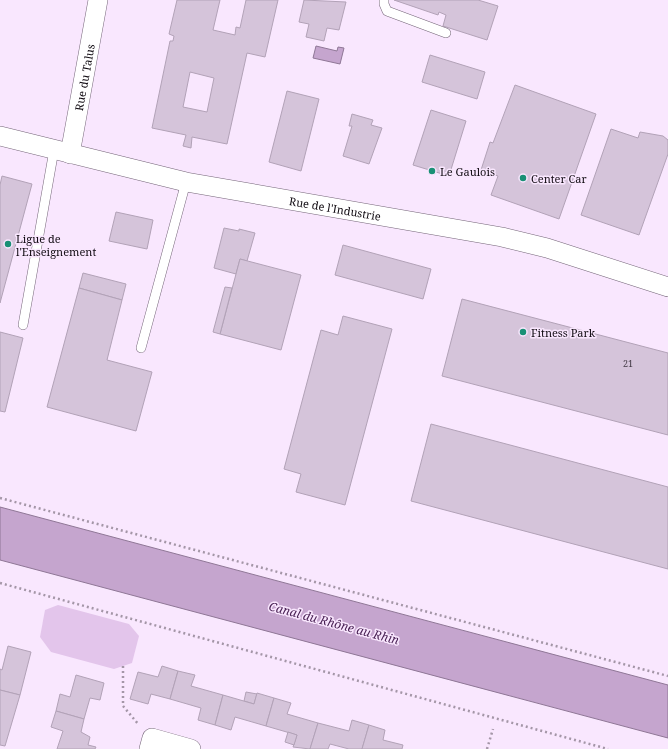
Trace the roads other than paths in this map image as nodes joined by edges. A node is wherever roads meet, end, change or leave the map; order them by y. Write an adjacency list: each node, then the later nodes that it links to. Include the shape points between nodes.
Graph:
1 (98, 0): 5 (street, Rue du Talus)
2 (384, 0): 3 (lane, via 387,11)
3 (446, 32)
4 (0, 136): 5 (street, Rue de l'Industrie)
5 (62, 152): 6 (street, Rue de l'Industrie); 8 (lane)
6 (186, 182): 7 (street, Rue de l'Industrie, via 502,237 588,260); 9 (lane)
7 (668, 287)
8 (23, 325)
9 (141, 348)
10 (150, 744): 11 (street)
11 (191, 749)

